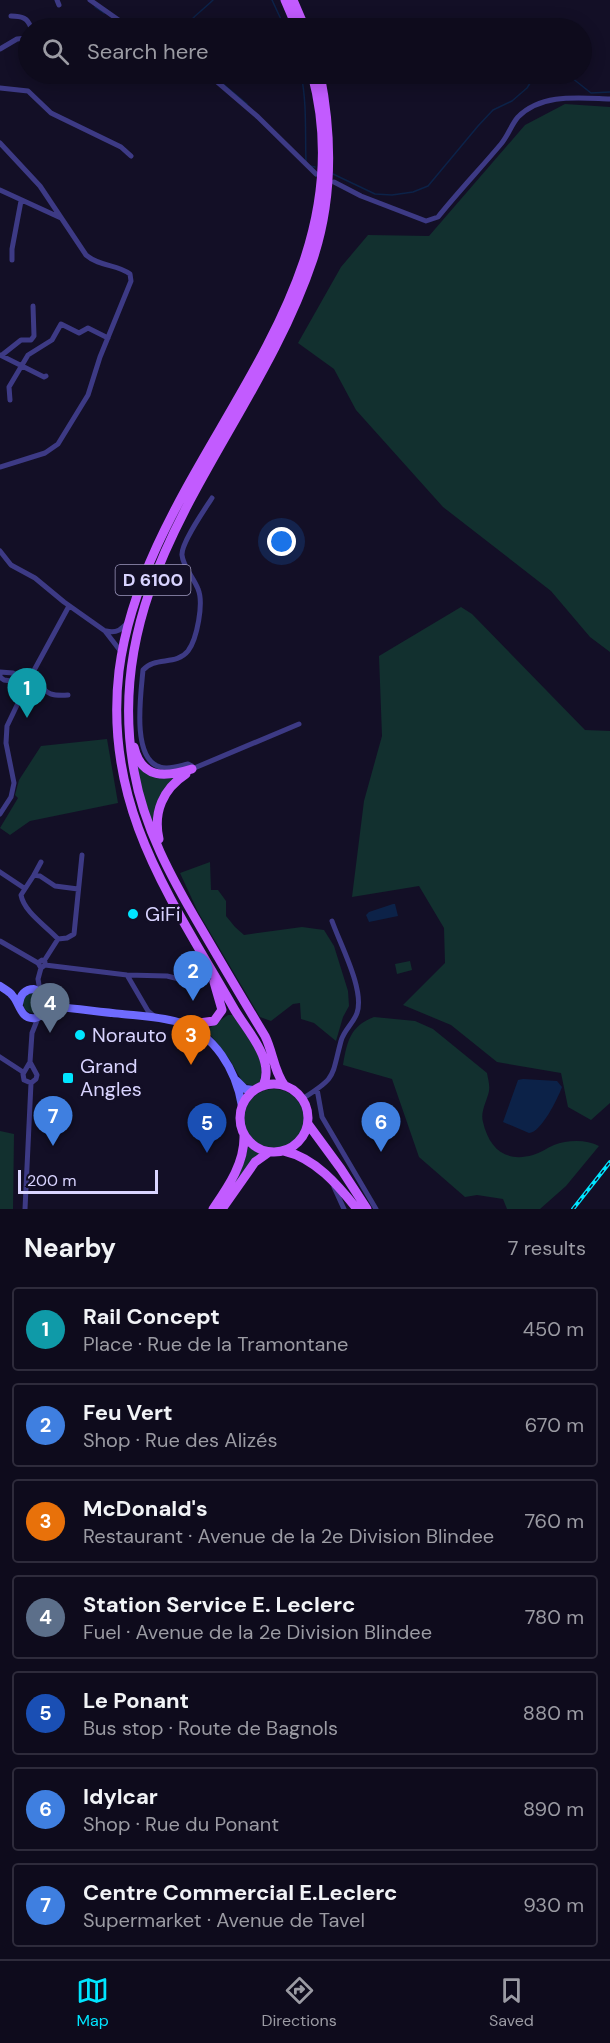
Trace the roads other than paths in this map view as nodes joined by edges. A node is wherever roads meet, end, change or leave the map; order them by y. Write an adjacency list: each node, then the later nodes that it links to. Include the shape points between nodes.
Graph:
1 (90, 0): 6 (street)
2 (285, 0): 7 (main road)
3 (293, 0): 8 (main road)
4 (11, 16): 5 (street)
5 (24, 18)
6 (116, 18)
7 (293, 18)
8 (301, 18)
9 (18, 39): 10 (street)
10 (0, 49)
11 (220, 84): 18 (street)
12 (314, 84): 34 (main road, D 6100, via 322,147 321,179 315,221 301,270 270,343 164,531)
13 (321, 84): 38 (main road, D 6100, via 329,140 328,176 314,257 282,335 170,539 142,611)
14 (0, 88): 17 (street, via 28,91 51,113 121,147)
15 (610, 99): 19 (street, via 570,97 524,112 503,142 432,221 361,196)
16 (0, 143): 22 (street, via 40,186)
17 (131, 156)
18 (315, 174)
19 (334, 182)
20 (0, 190): 21 (street)
21 (21, 201): 22 (street); 23 (street)
22 (61, 218): 25 (street, via 94,262 130,274)
23 (12, 260)
24 (33, 306): 26 (street, via 34,336 21,340)
25 (108, 338): 27 (street, via 88,328 79,333 61,324 52,340 28,355); 30 (street, via 88,395 58,444 45,453)
26 (1, 355): 27 (street)
27 (21, 367): 28 (street); 29 (street, via 9,387)
28 (46, 376)
29 (10, 400)
30 (0, 467)
31 (212, 498): 44 (street, via 182,555 201,596 190,649 183,657 154,662 142,670 141,743 147,758 159,767 188,764)
32 (0, 552): 33 (street, via 11,565 35,578)
33 (69, 606): 35 (street); 39 (street)
34 (129, 621): 35 (street, via 120,631); 36 (main road, D 6100)
35 (105, 631): 36 (street)
36 (122, 653): 56 (main road, D 6100, via 117,716 128,797 153,865)
37 (0, 676): 39 (street, via 0,672 13,673)
38 (129, 679): 44 (main road, via 135,749 141,762 162,775); 48 (main road, D 6100, via 128,730 134,772 149,825)
39 (28, 682): 40 (street, via 53,696); 42 (street)
40 (68, 695)
41 (299, 724): 44 (street)
42 (3, 735): 43 (street)
43 (3, 743): 45 (street, via 14,783 11,797)
44 (192, 769): 48 (main road, via 167,791 158,810 157,831)
45 (0, 814)
46 (81, 855): 52 (street)
47 (41, 862): 50 (street)
48 (167, 867): 77 (main road, D 6100, via 265,1036)
49 (0, 872): 51 (street)
50 (34, 875): 51 (street); 52 (street, via 55,886)
51 (24, 888): 54 (street, via 22,902)
52 (78, 889): 54 (street, via 74,934)
53 (332, 921): 79 (street, via 356,984 358,1004 357,1014 341,1040 333,1075)
54 (58, 939): 57 (street)
55 (0, 941): 57 (street)
56 (207, 963): 71 (main road, via 222,1010 209,1023); 78 (main road, D 6100, via 260,1050 266,1076)
57 (42, 964): 58 (street); 59 (street)
58 (127, 975): 60 (street); 70 (street)
59 (38, 979): 62 (street); 63 (street)
60 (183, 980)
61 (0, 986): 64 (main road)
62 (27, 990): 63 (main road); 64 (main road); 66 (main road)
63 (40, 991): 65 (main road)
64 (10, 992): 66 (main road)
65 (47, 999): 67 (main road); 68 (main road)
66 (19, 1004): 69 (main road)
67 (58, 1007): 68 (main road); 70 (main road)
68 (42, 1014): 69 (main road); 72 (street)
69 (27, 1016): 72 (street)
70 (156, 1018): 71 (main road)
71 (184, 1025): 75 (main road, via 217,1049)
72 (32, 1033): 74 (street)
73 (0, 1057): 74 (street)
74 (29, 1068): 76 (street, via 24,1080); 76 (street, via 37,1072)
75 (235, 1079): 78 (main road, via 245,1089); 81 (main road)
76 (31, 1083): 87 (street)
77 (285, 1086): 78 (main road); 80 (main road)
78 (258, 1088): 81 (main road)
79 (317, 1089): 80 (street); 93 (street, via 322,1117)
80 (302, 1099): 82 (main road)
81 (242, 1107): 83 (main road, via 240,1124)
82 (308, 1124): 84 (main road, via 300,1141); 92 (main road)
83 (244, 1135): 85 (main road, via 257,1148); 89 (main road, via 242,1156)
84 (285, 1151): 85 (main road); 86 (main road, via 308,1160)
85 (269, 1152): 88 (main road, via 255,1162)
86 (327, 1175): 90 (street); 91 (main road)
87 (26, 1208)
88 (223, 1208)
89 (213, 1209)
90 (344, 1209)
91 (357, 1209)
92 (367, 1209)
93 (376, 1209)

